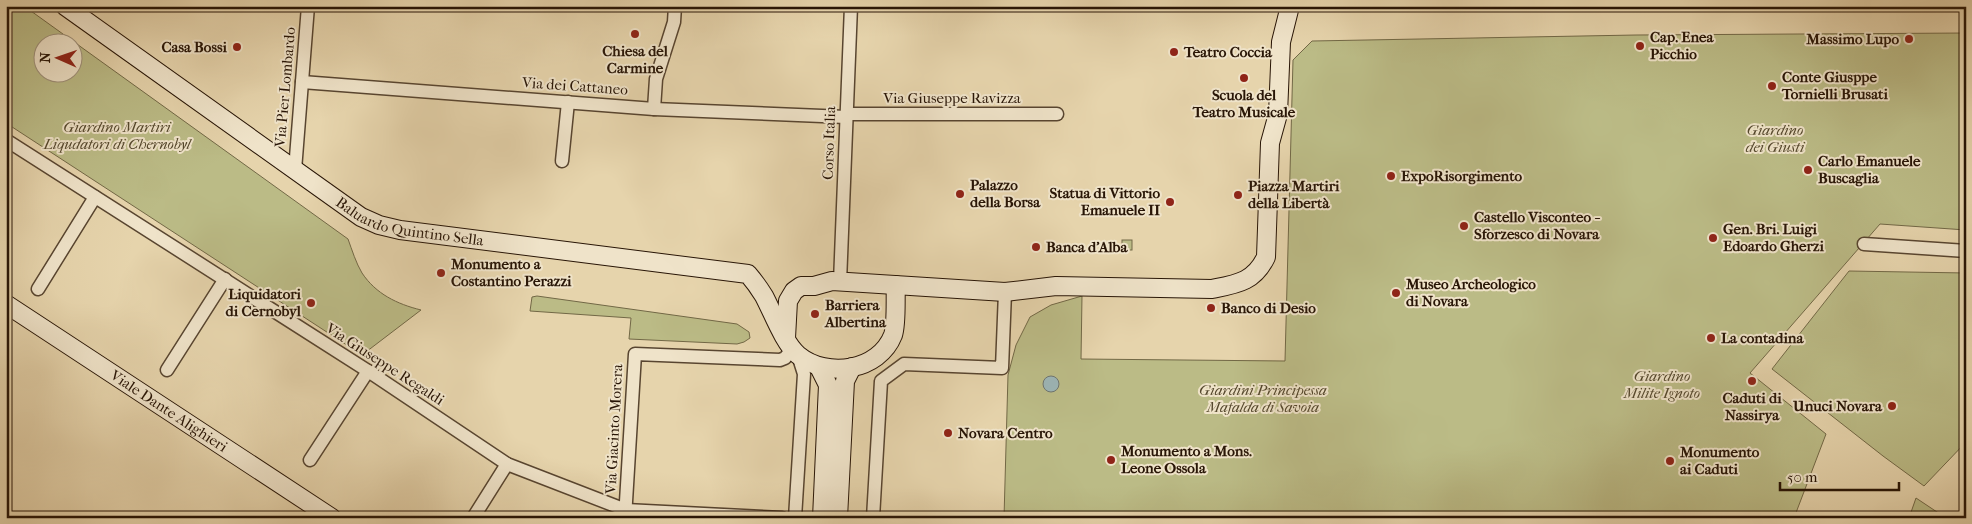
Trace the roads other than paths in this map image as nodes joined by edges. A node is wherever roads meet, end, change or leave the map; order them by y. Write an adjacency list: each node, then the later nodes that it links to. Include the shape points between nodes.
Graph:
1 (65, 6): 13 (street, Baluardo Quintino Sella)
2 (308, 6): 6 (street, Via Pier Lombardo)
3 (675, 6): 8 (street, via 674,22 656,79)
4 (850, 6): 10 (street, Corso Italia)
5 (1290, 6): 21 (street, via 1281,42 1278,114 1270,143 1266,257 1261,268 1250,278 1212,289 1056,286)
6 (302, 82): 7 (street, Via dei Cattaneo); 13 (street, Via Pier Lombardo)
7 (568, 102): 8 (street, Via dei Cattaneo); 12 (street)
8 (654, 108): 10 (street, Via dei Cattaneo)
9 (1057, 114): 10 (street, Via Giuseppe Ravizza)
10 (846, 116): 18 (street, Corso Italia)
11 (6, 140): 14 (street, Via Giuseppe Regaldi)
12 (562, 161)
13 (295, 170): 23 (street, Baluardo Quintino Sella, via 361,217 378,225 748,274 764,295)
14 (95, 197): 17 (street, Via Giuseppe Regaldi); 20 (street)
15 (1864, 244): 16 (street)
16 (1966, 251)
17 (226, 279): 26 (street); 27 (street, Via Giuseppe Regaldi)
18 (840, 282): 19 (street); 23 (street, via 801,286 794,291 788,301)
19 (896, 285): 21 (street); 25 (street, via 894,333 889,344 864,365)
20 (38, 289)
21 (1005, 292): 28 (street, via 1002,368 904,364)
22 (8, 308): 32 (street, Viale Dante Alighieri)
23 (790, 344): 24 (street); 31 (street, Via Giacinto Morera, via 785,358 780,360 635,354); 35 (street, via 804,374)
24 (819, 367): 25 (street); 36 (street, via 828,385)
25 (852, 367): 37 (street, via 845,381)
26 (167, 370)
27 (368, 371): 29 (street); 30 (street, Via Giuseppe Regaldi)
28 (885, 378): 38 (street); 39 (street)
29 (310, 460)
30 (507, 464): 31 (street, Via Giuseppe Regaldi); 33 (street)
31 (626, 514): 34 (street, Via Giuseppe Regaldi)
32 (332, 518)
33 (473, 518)
34 (782, 518)
35 (795, 518)
36 (822, 518)
37 (838, 518)
38 (873, 518)
39 (880, 518)

